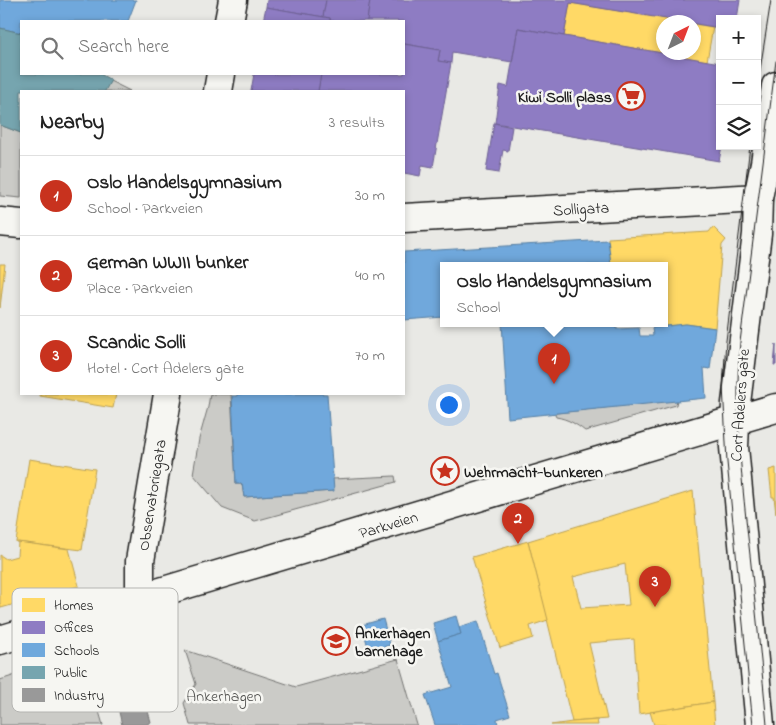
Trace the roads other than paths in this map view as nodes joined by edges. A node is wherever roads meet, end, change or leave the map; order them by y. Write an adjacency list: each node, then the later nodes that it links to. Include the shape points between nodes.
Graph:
1 (233, 0): 2 (street)
2 (229, 20)
3 (221, 75): 5 (street)
4 (776, 86): 6 (street, Cort Adelers gate)
5 (218, 90)
6 (758, 198): 7 (street, Solligata); 12 (street, Cort Adelers gate, via 757,234)
7 (405, 218)
8 (0, 222): 9 (street)
9 (20, 224)
10 (168, 395): 13 (street, Observatoriegata, via 141,553)
11 (776, 408): 12 (street, Parkveien)
12 (735, 420): 14 (street, Parkveien); 17 (street, Cort Adelers gate, via 734,456)
13 (140, 588)
14 (170, 588)
15 (12, 636): 16 (street, Parkveien)
16 (0, 640)
17 (760, 725)

